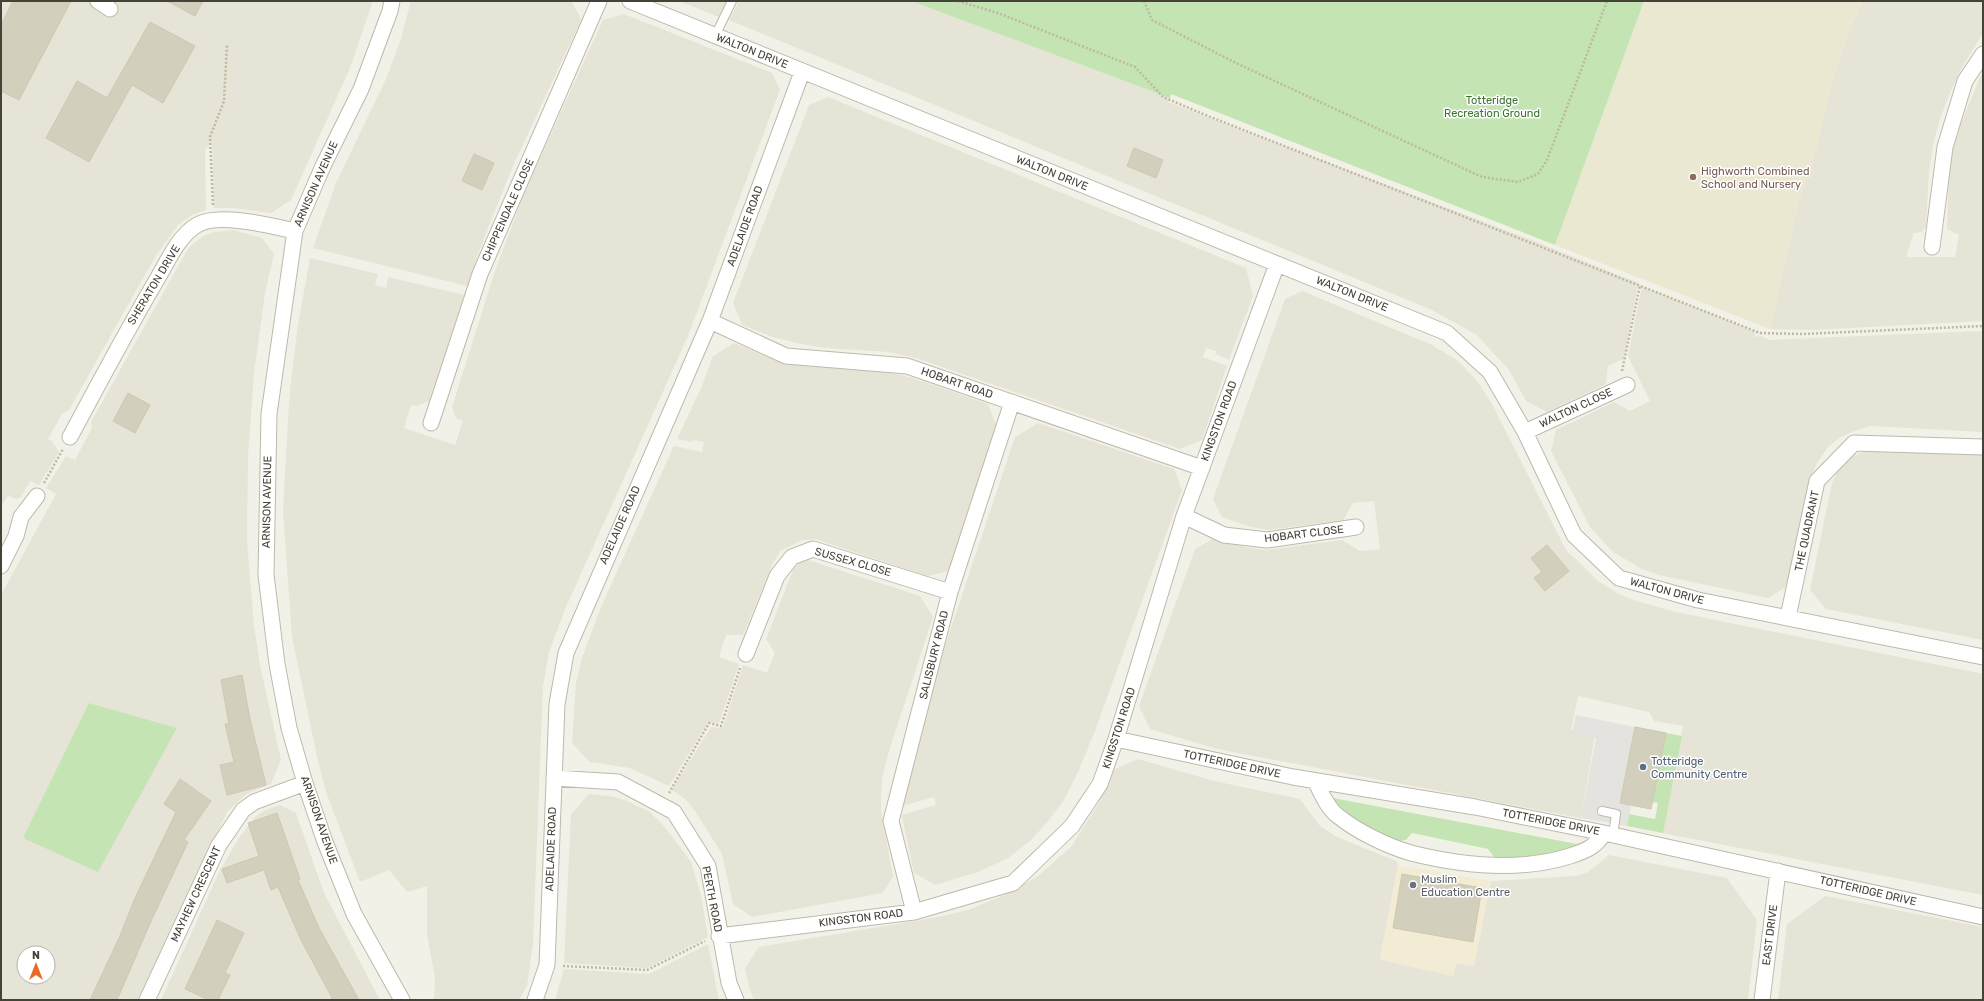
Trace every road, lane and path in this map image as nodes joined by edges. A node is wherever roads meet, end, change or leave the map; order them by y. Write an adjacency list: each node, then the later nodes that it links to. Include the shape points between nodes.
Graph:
1 (392, 1): 13 (street, ARNISON AVENUE, via 361,89 323,166)
2 (599, 1): 21 (street, CHIPPENDALE CLOSE, via 480,274)
3 (630, 1): 8 (street, WALTON DRIVE)
4 (732, 1): 8 (lane)
5 (958, 1): 16 (path, via 998,13 1135,68 1163,97 1203,114)
6 (1144, 1): 7 (path, via 1152,20 1238,64 1482,177 1518,182 1538,174 1547,160)
7 (1607, 1)
8 (715, 36): 11 (street, WALTON DRIVE)
9 (227, 44): 12 (path, via 224,100 210,137)
10 (1983, 54): 14 (street, via 1965,81 1945,147)
11 (802, 72): 15 (street, WALTON DRIVE); 17 (street, ADELAIDE ROAD)
12 (213, 220): 13 (street, SHERATON DRIVE, via 245,221); 23 (street, SHERATON DRIVE, via 197,225 180,241 121,340)
13 (295, 231): 37 (street, ARNISON AVENUE, via 269,414 266,575 277,664 289,728)
14 (1932, 247)
15 (1277, 264): 22 (street, WALTON DRIVE, via 1447,332 1490,372); 25 (street, KINGSTON ROAD)
16 (1640, 285): 18 (path, via 1760,333 1802,334); 19 (path)
17 (710, 321): 20 (street, HOBART ROAD, via 786,356 906,366); 35 (street, ADELAIDE ROAD, via 566,653 556,704)
18 (1983, 326)
19 (1623, 387): 22 (street, WALTON CLOSE)
20 (1012, 402): 25 (street, HOBART ROAD); 30 (street, SALISBURY ROAD)
21 (431, 423)
22 (1525, 432): 31 (street, WALTON DRIVE, via 1574,535 1619,578 1698,600)
23 (70, 437): 26 (path)
24 (1983, 447): 31 (street, THE QUADRANT, via 1854,443 1817,481)
25 (1202, 468): 27 (street, KINGSTON ROAD)
26 (37, 496): 29 (street, via 21,517 16,536)
27 (1184, 516): 28 (street, HOBART CLOSE, via 1224,535 1267,540); 34 (street, KINGSTON ROAD)
28 (1356, 527)
29 (1, 566)
30 (950, 592): 32 (street, SUSSEX CLOSE, via 813,548 792,557 777,576); 42 (street, SALISBURY ROAD, via 891,821)
31 (1788, 617): 33 (street, WALTON DRIVE)
32 (746, 654): 38 (path, via 721,726 709,724)
33 (1983, 657)
34 (1116, 739): 36 (street, TOTTERIDGE DRIVE); 42 (street, KINGSTON ROAD, via 1100,784 1072,826 1013,883)
35 (554, 778): 38 (street, PERTH ROAD, via 618,782); 45 (street, ADELAIDE ROAD)
36 (1315, 781): 40 (street, TOTTERIDGE DRIVE, via 1475,807); 40 (street, via 1337,816 1360,830 1410,853 1456,862 1520,866 1557,860 1584,851 1599,843)
37 (305, 783): 46 (street, MAYHEW CRESCENT, via 254,802 243,810 219,845); 47 (street, ARNISON AVENUE, via 354,914)
38 (662, 805): 44 (street, PERTH ROAD, via 674,812 708,866)
39 (1602, 811): 40 (lane, via 1616,814)
40 (1608, 834): 41 (street, TOTTERIDGE DRIVE)
41 (1778, 870): 43 (street, TOTTERIDGE DRIVE); 50 (street, EAST DRIVE)
42 (914, 912): 44 (street, KINGSTON ROAD)
43 (1983, 917)
44 (719, 935): 45 (path, via 647,970); 49 (street, PERTH ROAD, via 728,983)
45 (547, 965): 48 (street, ADELAIDE ROAD)
46 (147, 1000)
47 (402, 1000)
48 (535, 1000)
49 (736, 1000)
50 (1762, 1000)

